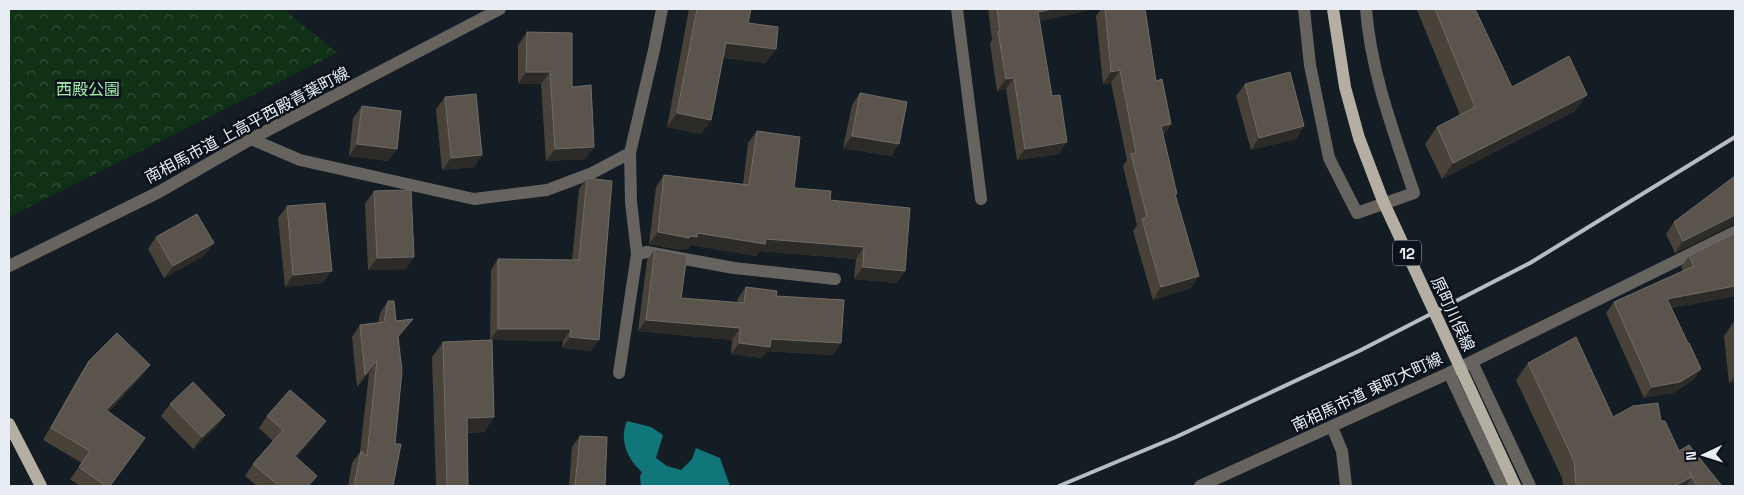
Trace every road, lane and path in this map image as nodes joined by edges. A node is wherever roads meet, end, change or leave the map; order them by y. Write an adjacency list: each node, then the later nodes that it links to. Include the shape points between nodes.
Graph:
1 (500, 9): 7 (street, 南相馬市道 上高平西殿青葉町線)
2 (662, 9): 8 (street)
3 (957, 9): 9 (street)
4 (1304, 9): 6 (street, via 1310,66 1329,158 1357,213 1414,193 1379,85)
5 (1333, 9): 23 (main road, 原町川俣線 / 12, bridge, via 1345,87 1359,138 1383,201)
6 (1366, 9)
7 (251, 139): 8 (street, via 300,160 474,200 547,190 592,173); 12 (street, 南相馬市道 上高平西殿青葉町線, via 159,192)
8 (630, 153): 11 (street)
9 (981, 199)
10 (1735, 232): 14 (street, 南相馬市道 東町大町線)
11 (637, 254): 13 (street, via 647,252 734,268); 15 (street)
12 (9, 266)
13 (835, 279)
14 (1472, 362): 16 (street, 南相馬市道 東町大町線); 24 (street)
15 (619, 373)
16 (1449, 373): 18 (street, 南相馬市道 東町大町線); 22 (street)
17 (9, 424): 19 (main road)
18 (1332, 427): 20 (street, 南相馬市道 東町大町線); 21 (street, via 1342,452)
19 (41, 486)
20 (1200, 486)
21 (1346, 486)
22 (1502, 486)
23 (1515, 486)
24 (1530, 486)

